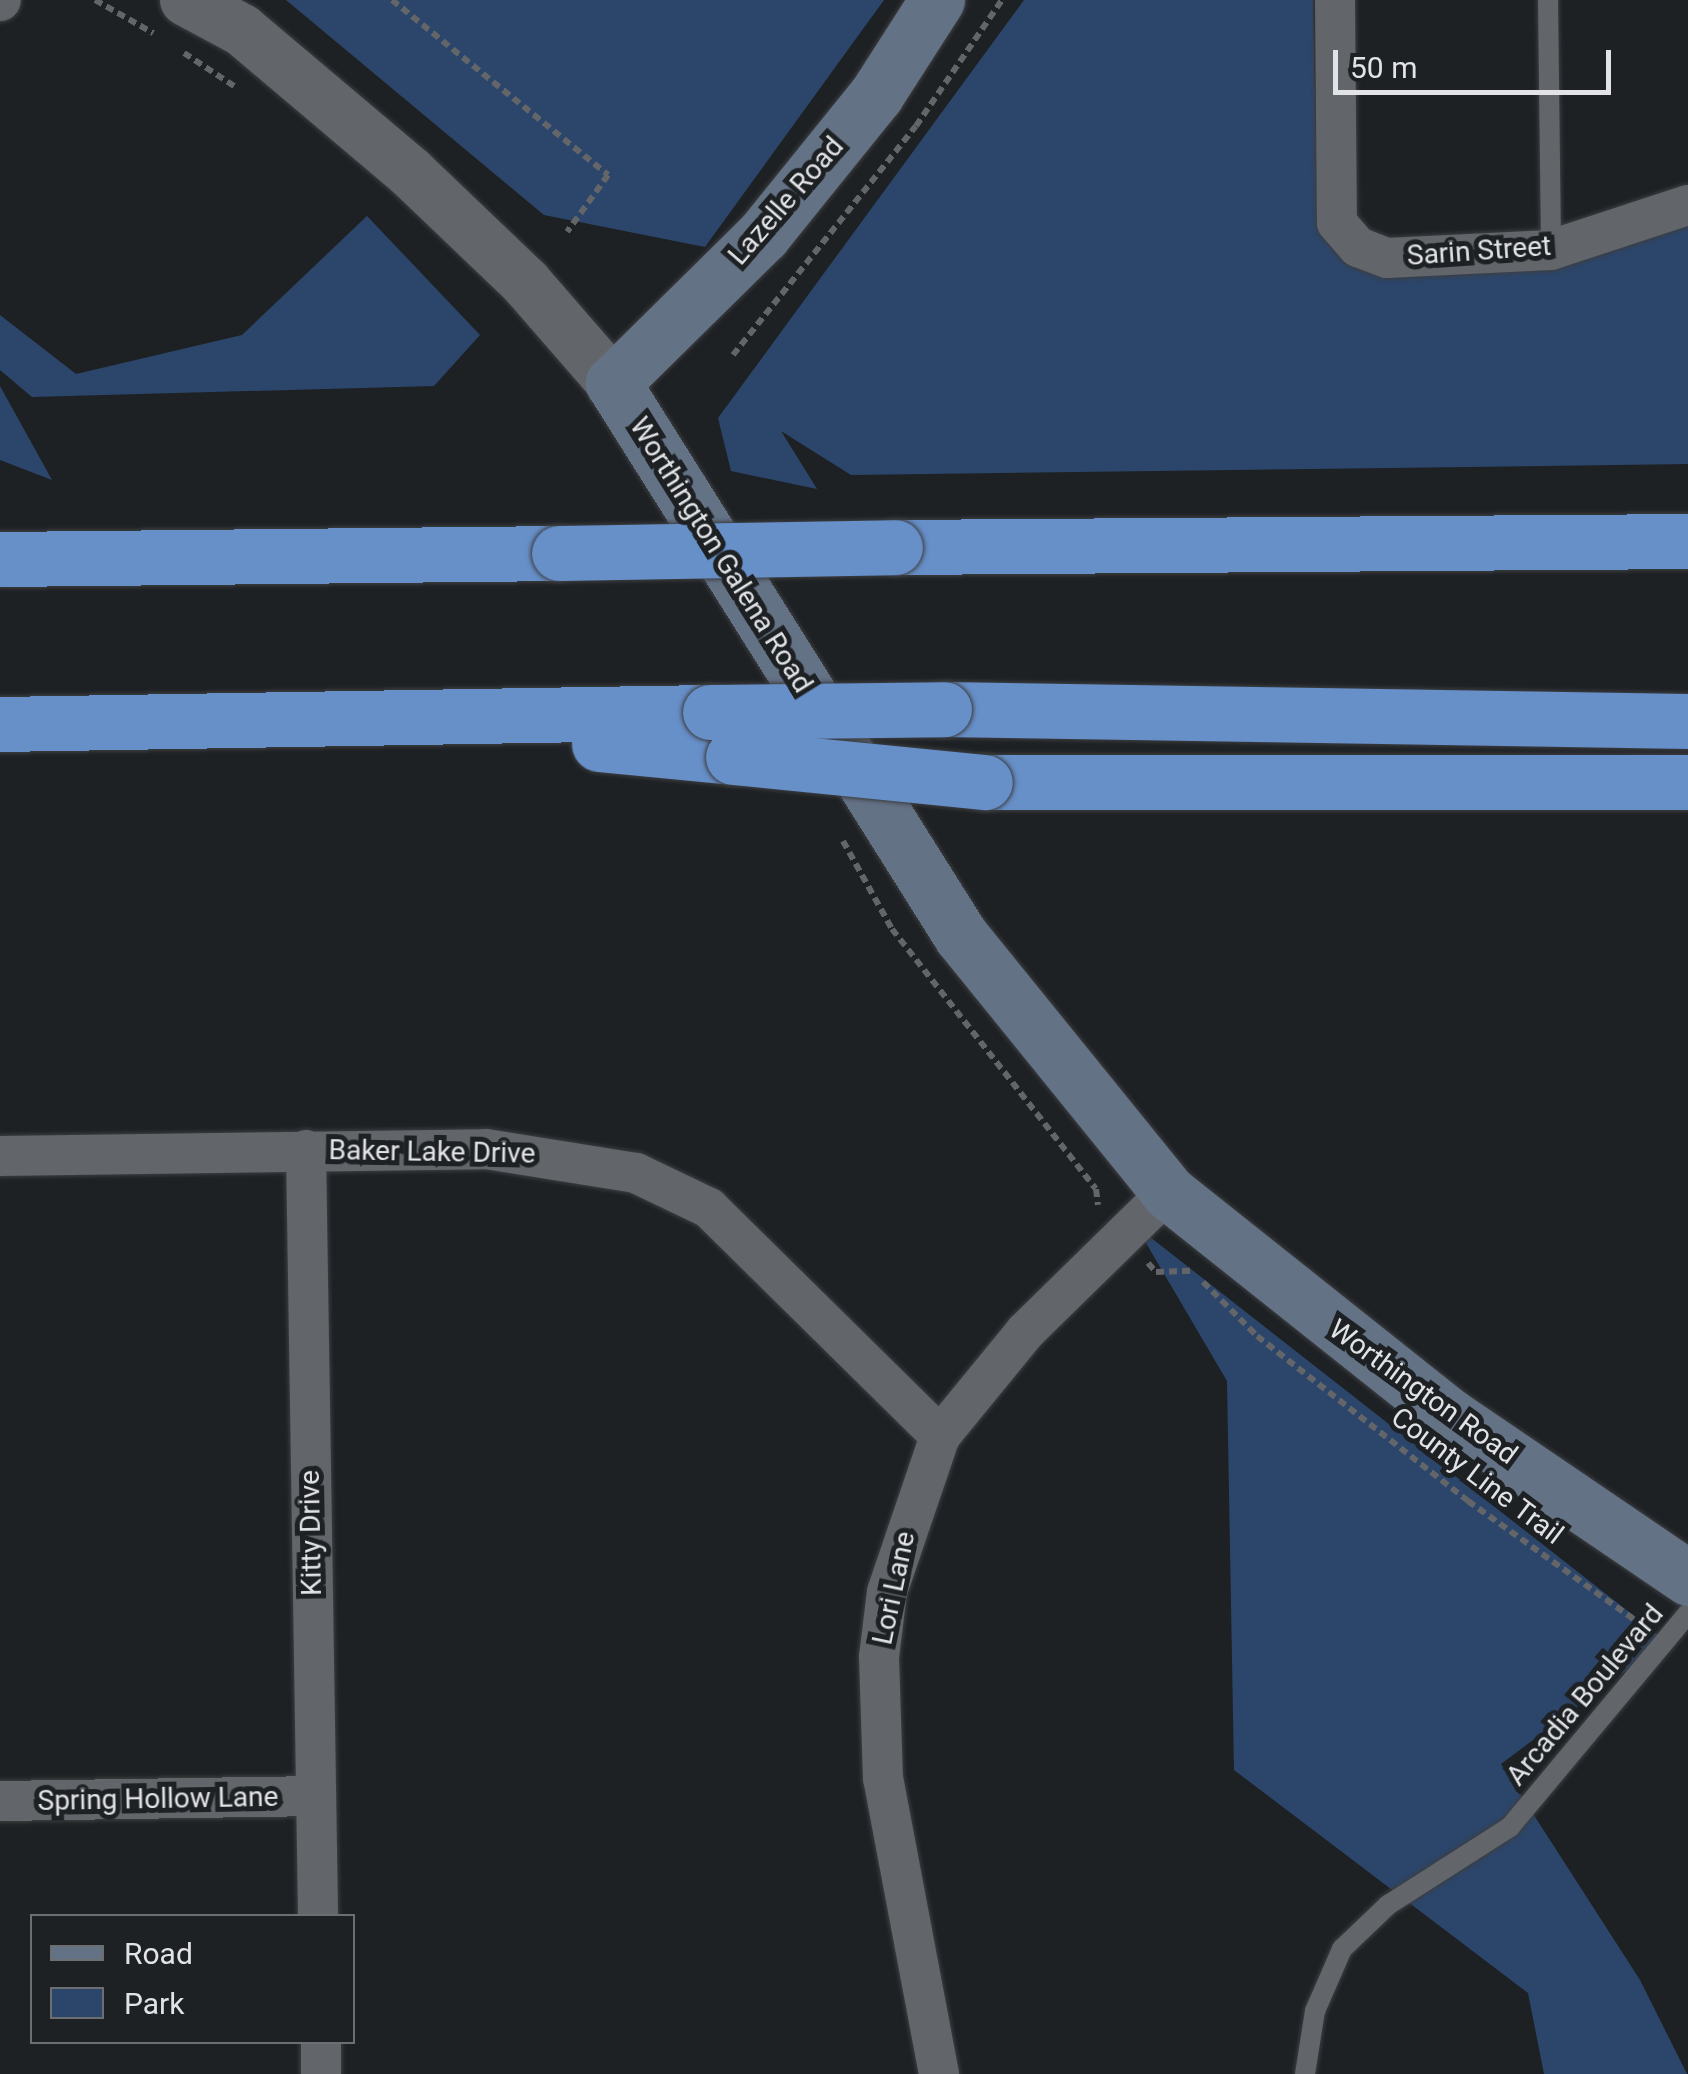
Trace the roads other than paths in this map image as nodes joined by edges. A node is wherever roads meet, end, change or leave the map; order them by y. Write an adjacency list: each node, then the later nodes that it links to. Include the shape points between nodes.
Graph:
1 (186, 0): 7 (street, Worthington Galena Road, via 242,30 412,173)
2 (937, 0): 7 (main road, Lazelle Road, via 876,95 763,235)
3 (1335, 0): 6 (street, Sarin Street, via 1337,223 1358,248 1387,258)
4 (1548, 0): 6 (lane)
5 (1688, 205): 6 (street, Sarin Street)
6 (1551, 250)
7 (613, 383): 16 (main road, Worthington Galena Road, via 961,936)
8 (1688, 538): 9 (highway, bridge)
9 (0, 559)
10 (1688, 721): 12 (highway, bridge, via 944,709)
11 (0, 724): 12 (highway, via 332,718)
12 (722, 735): 13 (highway, bridge, via 984,782)
13 (1688, 782)
14 (306, 1150): 15 (street, Baker Lake Drive); 17 (street, Baker Lake Drive, via 486,1149 636,1173 709,1208); 20 (street, Kitty Drive)
15 (0, 1156)
16 (1168, 1192): 17 (street, Lori Lane, via 1026,1332); 18 (main road, Worthington Road, via 1447,1414)
17 (940, 1436): 25 (street, Lori Lane, via 887,1592 878,1718)
18 (1688, 1578)
19 (1688, 1614): 26 (lane, Arcadia Boulevard, via 1510,1827 1388,1905 1342,1949 1315,2011)
20 (316, 1796): 21 (street, Spring Hollow Lane); 22 (street, Kitty Drive)
21 (0, 1802)
22 (318, 1914)
23 (321, 2044): 24 (street)
24 (321, 2074)
25 (939, 2074)
26 (1305, 2074)

